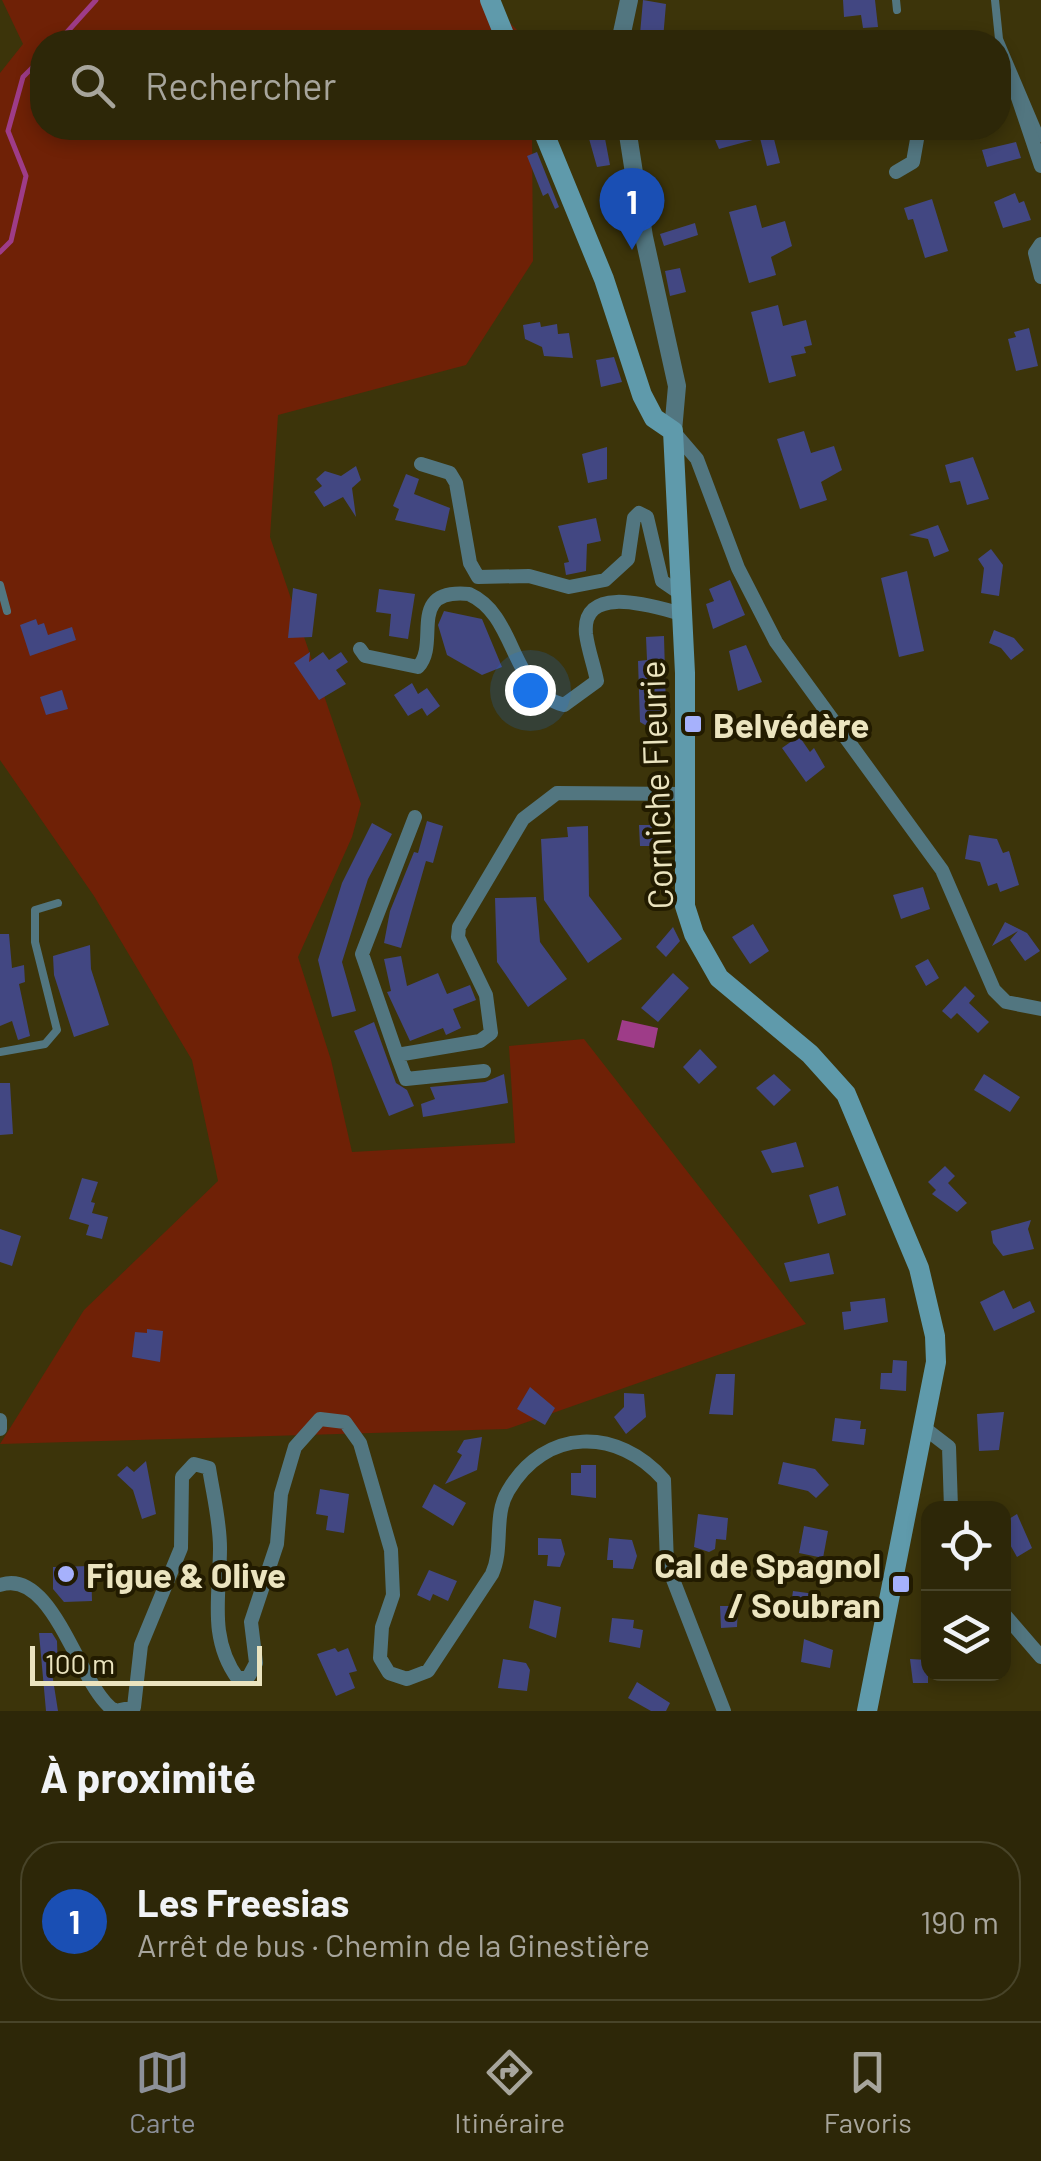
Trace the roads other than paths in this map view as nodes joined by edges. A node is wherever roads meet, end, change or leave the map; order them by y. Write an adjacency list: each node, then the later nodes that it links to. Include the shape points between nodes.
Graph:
1 (490, 0): 4 (main road)
2 (629, 0): 5 (street)
3 (995, 0): 6 (lane)
4 (503, 30)
5 (623, 30)
6 (999, 30)
7 (1011, 66): 9 (lane)
8 (1011, 82): 13 (street)
9 (1041, 138)
10 (547, 140): 17 (main road, via 642,395 654,418)
11 (629, 140): 17 (street, via 677,386)
12 (917, 140): 14 (street, via 913,162)
13 (1041, 166)
14 (896, 172)
15 (1041, 244): 16 (street, via 1035,253)
16 (1041, 277)
17 (673, 430): 20 (main road, Corniche Fleurie); 26 (street, via 698,459 738,568 776,642 942,870 994,990 1006,1002)
18 (422, 464): 20 (street, via 450,473 456,483 478,577 529,576 570,586 605,580 628,559 639,513 647,517 662,581)
19 (0, 584): 21 (lane)
20 (681, 604): 22 (street, via 622,600 589,614 596,681 564,705 538,693 494,612 470,594 447,596 427,612 425,660 418,668 365,656); 23 (main road, Corniche Fleurie)
21 (7, 612)
22 (360, 648)
23 (683, 794): 28 (street, via 557,793 537,805 459,927 486,995 491,1033 480,1041); 31 (main road, Corniche Fleurie, via 685,906 706,958 740,999 810,1054 846,1094 920,1268 936,1362)
24 (415, 817): 28 (street, via 362,954)
25 (58, 903): 27 (lane, via 34,910 34,942 58,1030 45,1044)
26 (1041, 1009)
27 (0, 1052)
28 (397, 1055): 29 (street, via 406,1079)
29 (484, 1070)
30 (0, 1420): 32 (street)
31 (923, 1427): 33 (street, via 949,1446); 38 (main road, Corniche Fleurie)
32 (0, 1429)
33 (951, 1501)
34 (0, 1585): 37 (street, via 27,1584 70,1638 100,1702 115,1711 134,1708 141,1645 181,1548 182,1477 194,1464 209,1468 220,1544 219,1641 238,1679 250,1676 256,1663 251,1622 277,1544 294,1446 320,1420 345,1422 360,1443 390,1550 392,1594 380,1658 390,1672 408,1679 428,1671 492,1574 508,1490 564,1441 592,1440 642,1457 664,1480 667,1564)
35 (1011, 1622): 36 (street)
36 (1041, 1658)
37 (724, 1711)
38 (866, 1711)

